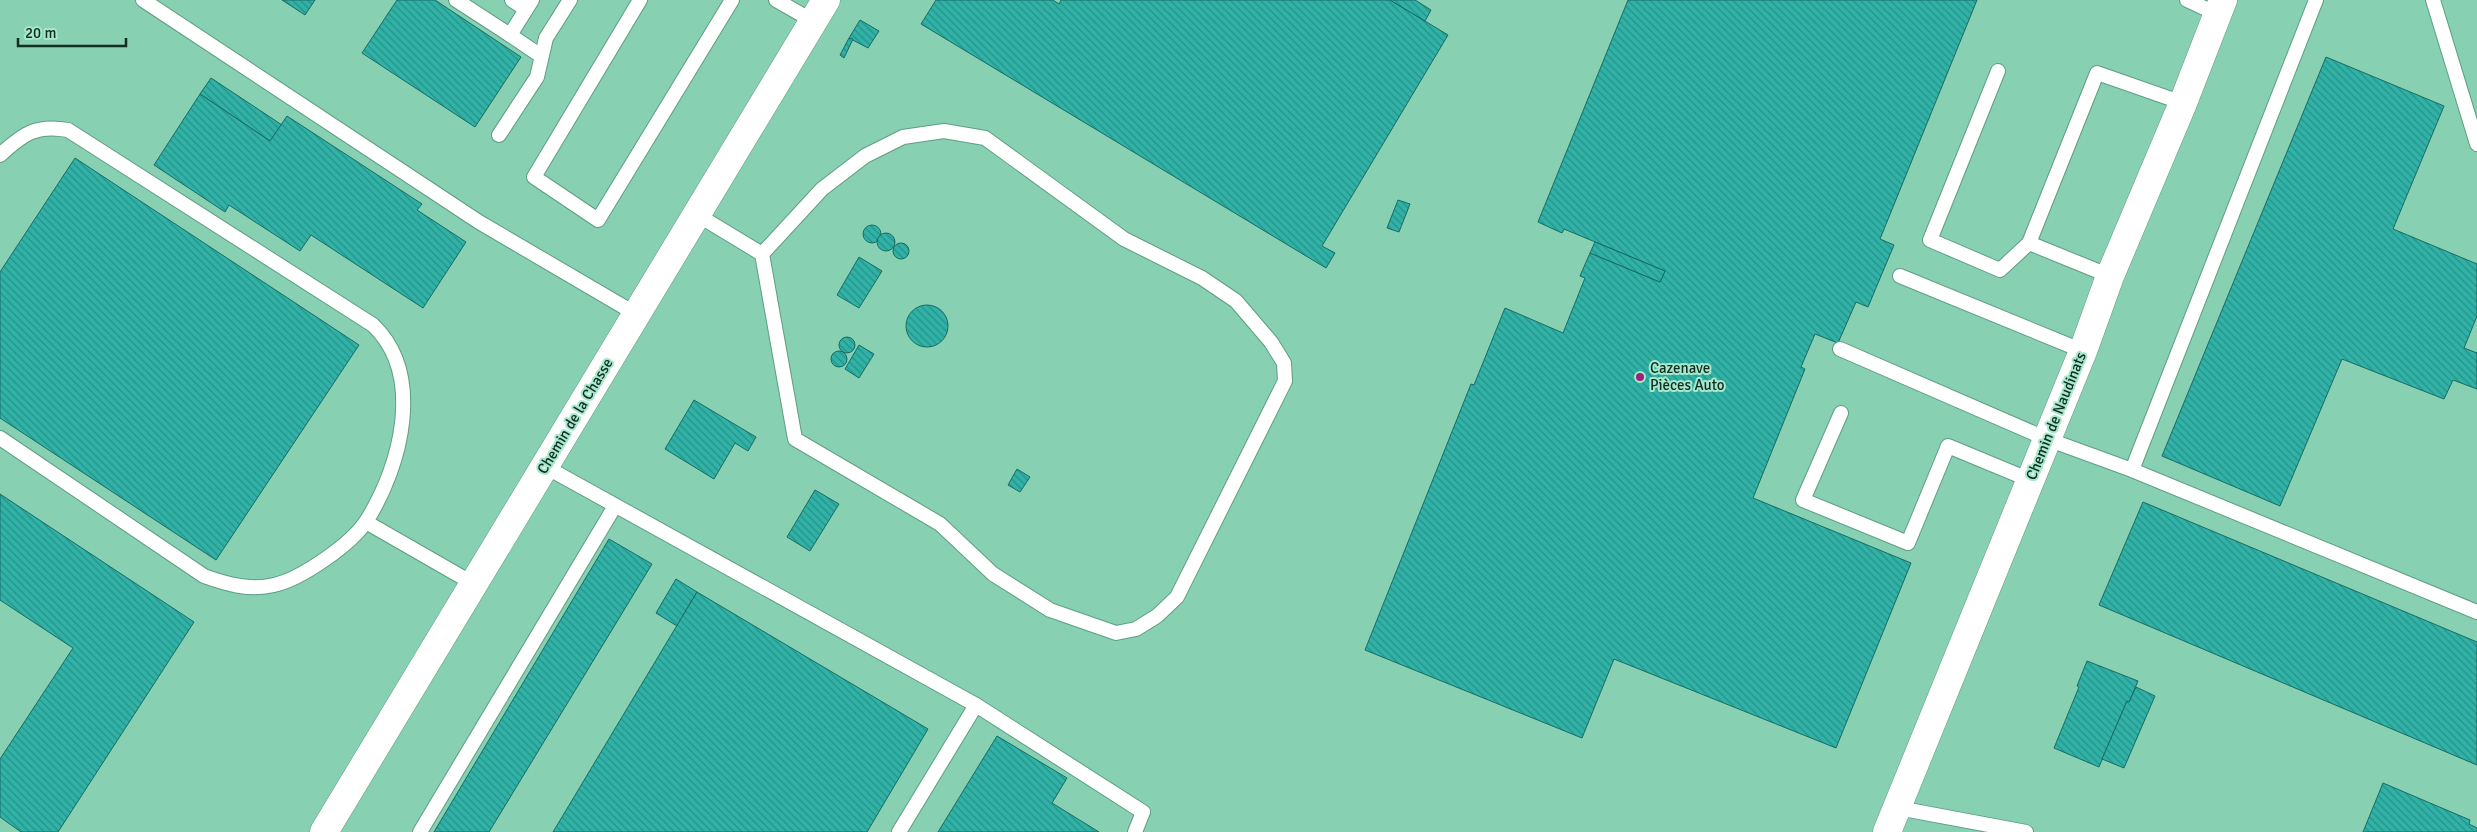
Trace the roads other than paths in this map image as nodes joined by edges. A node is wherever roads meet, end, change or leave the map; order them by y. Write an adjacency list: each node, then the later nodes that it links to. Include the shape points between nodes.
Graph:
1 (143, 0): 26 (lane, via 479,222)
2 (456, 0): 14 (lane)
3 (512, 0): 11 (lane)
4 (570, 0): 15 (lane, via 546,38)
5 (640, 0): 6 (lane, via 534,176 598,220)
6 (732, 0)
7 (776, 0): 13 (lane)
8 (2187, 0): 12 (lane)
9 (2316, 0): 33 (lane)
10 (2433, 0): 19 (lane)
11 (529, 4): 14 (lane)
12 (2220, 7): 17 (street, Chemin de Naudinats)
13 (819, 10): 21 (street, Chemin de la Chasse)
14 (510, 35): 15 (lane)
15 (542, 56): 18 (lane, via 536,77)
16 (1998, 71): 22 (lane, via 1930,240 2000,270)
17 (2183, 103): 22 (lane, via 2097,73); 25 (street, Chemin de Naudinats)
18 (499, 135)
19 (2477, 144)
20 (0, 155): 36 (lane, via 32,130 51,127 68,130 373,325 386,338 396,358 401,382 401,429 387,483)
21 (696, 214): 23 (lane); 26 (street, Chemin de la Chasse)
22 (2029, 243): 25 (lane)
23 (762, 254): 23 (lane, via 795,439 940,524 993,574 1050,610 1116,633 1136,629 1157,616 1177,597 1285,381 1284,363 1271,342 1236,301 1202,278 1124,239 985,138 944,131 903,137 865,156 822,189)
24 (1900, 276): 28 (lane)
25 (2110, 276): 28 (street, Chemin de Naudinats)
26 (636, 314): 32 (street, Chemin de la Chasse)
27 (1840, 349): 31 (lane)
28 (2083, 351): 31 (street, Chemin de Naudinats)
29 (1841, 413): 34 (lane, via 1803,500 1908,543 1948,446)
30 (0, 438): 36 (lane, via 204,576 230,586 274,585 296,577 346,543)
31 (2047, 438): 33 (lane); 34 (street, Chemin de Naudinats)
32 (544, 466): 35 (lane); 37 (street, Chemin de la Chasse)
33 (2132, 470): 38 (lane)
34 (2030, 480): 40 (street, Chemin de Naudinats)
35 (615, 506): 39 (lane); 42 (lane)
36 (366, 522): 37 (lane)
37 (474, 584): 41 (street, Chemin de la Chasse)
38 (2477, 612)
39 (976, 705): 43 (lane); 44 (lane, via 1143,812)
40 (1893, 820): 45 (lane)
41 (324, 832)
42 (420, 832)
43 (899, 832)
44 (1135, 832)
45 (2026, 832)

